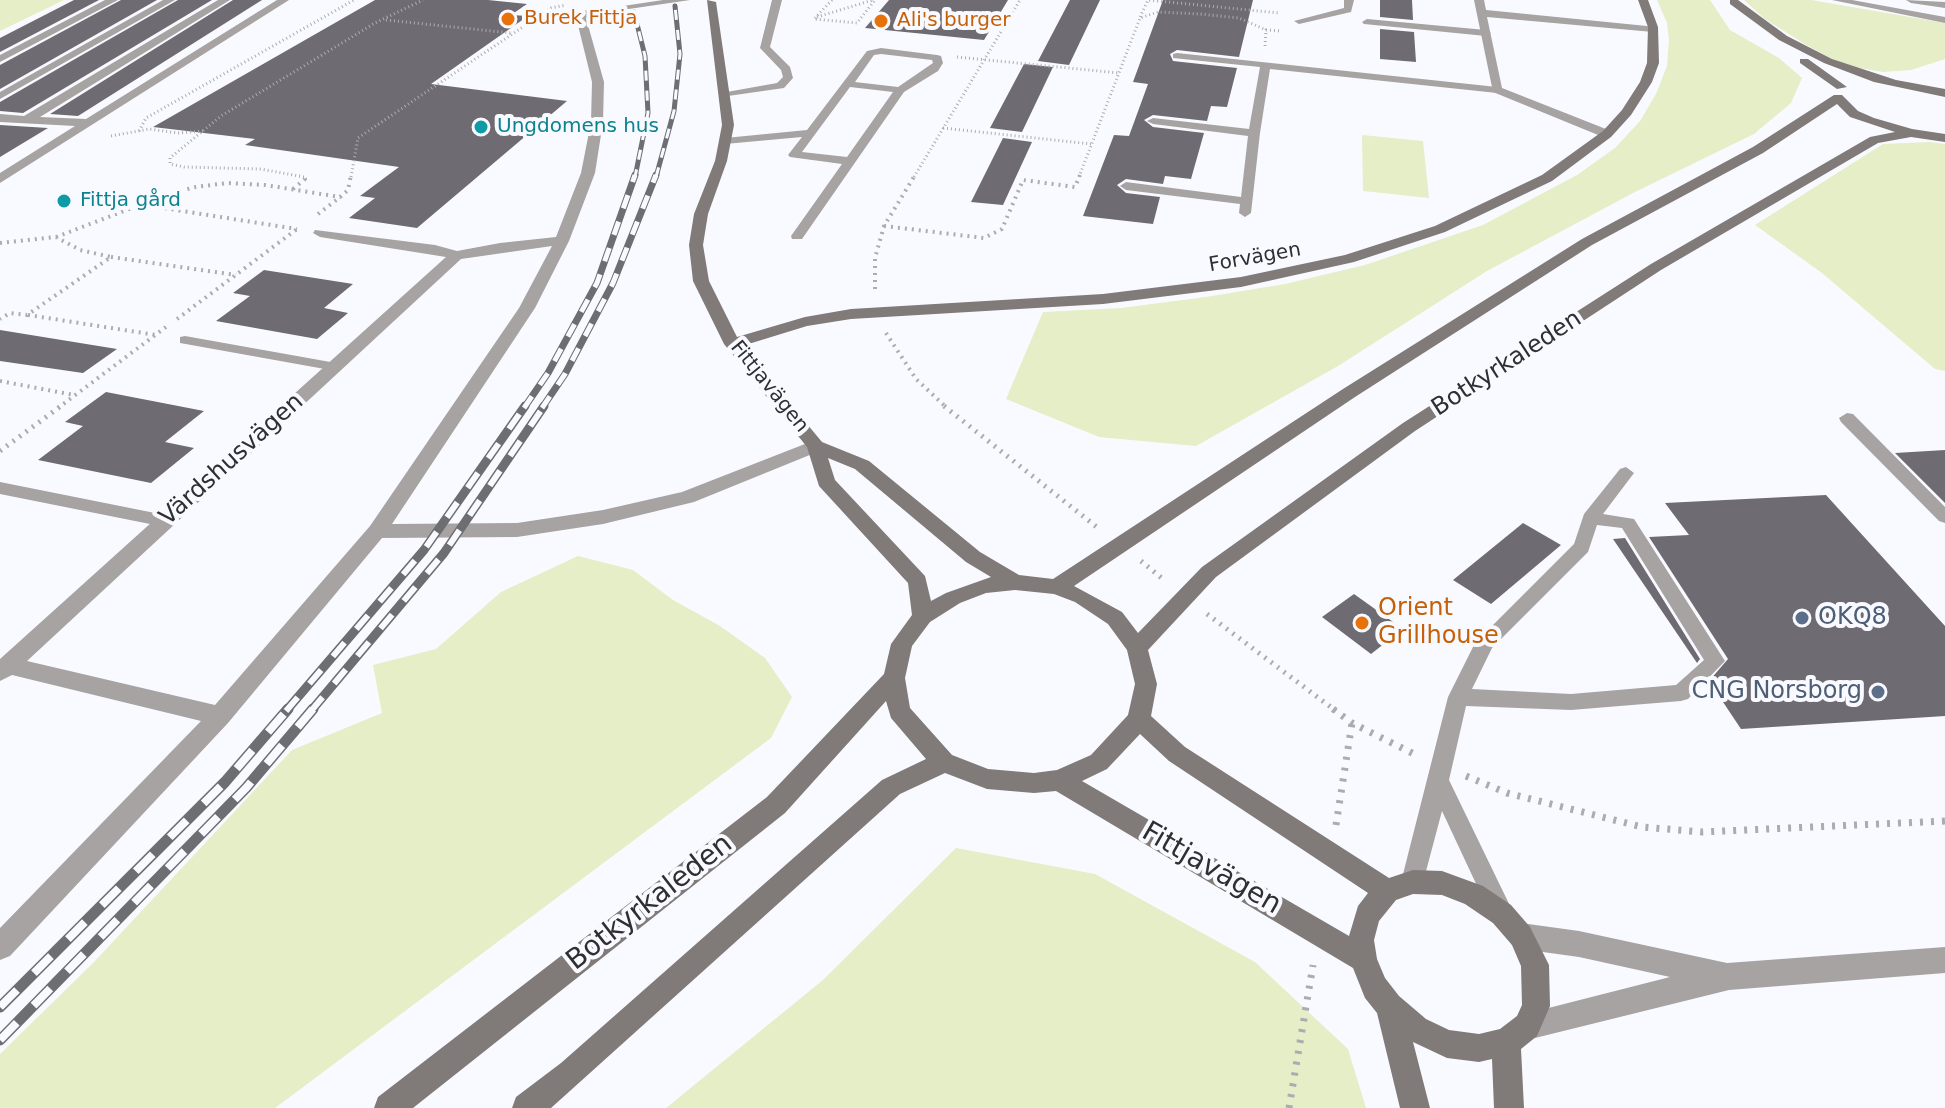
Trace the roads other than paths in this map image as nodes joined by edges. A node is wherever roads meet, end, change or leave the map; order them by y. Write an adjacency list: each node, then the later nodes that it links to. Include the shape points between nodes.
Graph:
1 (113, 0): 24 (street)
2 (170, 0): 35 (lane)
3 (225, 0): 37 (street)
4 (284, 0): 39 (street)
5 (633, 0): 16 (lane)
6 (685, 0): 16 (lane)
7 (777, 0): 34 (lane, via 765,48 788,78 780,86)
8 (1349, 0): 19 (lane, via 1348,10)
9 (1479, 0): 17 (street)
10 (1643, 0): 21 (main road, Forvägen)
11 (1837, 0): 18 (lane)
12 (1911, 0): 15 (lane)
13 (1734, 1): 27 (main road, via 1783,38); 32 (main road, via 1739,15)
14 (711, 2): 34 (main road, Fittjavägen)
15 (1945, 5)
16 (586, 6): 51 (street, via 581,17 598,82 597,122 588,173)
17 (1482, 13): 21 (street); 22 (street)
18 (1945, 20)
19 (1299, 21)
20 (1367, 22): 22 (lane)
21 (1653, 29): 43 (main road, Forvägen, via 1653,63 1646,82)
22 (1486, 33): 31 (street)
23 (1177, 56): 25 (lane)
24 (0, 59)
25 (1266, 65): 31 (lane); 41 (lane)
26 (1945, 79): 29 (main road)
27 (1892, 82): 29 (main road); 32 (main road, via 1869,81)
28 (848, 84): 30 (lane); 30 (lane, via 871,53 937,58 934,69); 40 (lane)
29 (1916, 85): 33 (main road)
30 (900, 90): 46 (lane)
31 (1497, 90): 43 (street)
32 (1840, 92): 42 (main road, via 1854,114); 65 (main road, via 1758,150 1587,242)
33 (1945, 93)
34 (725, 95): 45 (main road, Fittjavägen)
35 (0, 96)
36 (0, 118): 37 (street)
37 (29, 118): 39 (street)
38 (1153, 121): 41 (lane)
39 (86, 123): 47 (street)
40 (810, 133): 45 (lane); 46 (lane, via 794,155)
41 (1254, 133): 48 (lane, via 1246,207)
42 (1911, 133): 44 (main road); 67 (main road, Botkyrkaleden, via 1874,140 1656,267 1409,427 1209,572)
43 (1607, 134): 54 (main road, Forvägen, via 1547,178 1474,216 1295,272 1103,299 851,314)
44 (1945, 138)
45 (725, 141): 54 (main road, Fittjavägen, via 696,245 701,281)
46 (850, 161): 50 (lane)
47 (0, 179)
48 (1126, 186)
49 (320, 233): 52 (street)
50 (797, 236)
51 (562, 241): 52 (street); 63 (street, via 527,308)
52 (456, 256): 55 (street, Värdshusvägen)
53 (185, 340): 55 (lane)
54 (732, 344): 57 (main road, Fittjavägen)
55 (336, 367): 62 (street, Värdshusvägen)
56 (1847, 418): 60 (lane)
57 (816, 446): 63 (street, via 687,497 603,517 517,530); 64 (main road, Fittjavägen, via 862,465 973,557); 66 (main road, Fittjavägen, via 826,482 918,581)
58 (1626, 473): 61 (lane)
59 (0, 488): 62 (lane)
60 (1945, 517)
61 (1590, 518): 70 (lane, via 1582,547 1485,643); 70 (lane, via 1628,523 1715,661 1681,693 1571,702)
62 (165, 521): 68 (street, Värdshusvägen)
63 (377, 531): 71 (street)
64 (1015, 582): 65 (main road, Botkyrkaleden); 66 (main road, Botkyrkaleden, via 984,586)
65 (1056, 587): 67 (main road, Botkyrkaleden, via 1115,618)
66 (923, 616): 69 (main road, Botkyrkaleden, via 902,644)
67 (1137, 648): 72 (main road, Botkyrkaleden, via 1146,684)
68 (4, 668): 71 (street, Värdshusvägen)
69 (894, 678): 73 (main road, Botkyrkaleden, via 899,711); 86 (main road, Botkyrkaleden, via 776,805)
70 (1458, 697): 74 (lane)
71 (220, 716): 80 (street)
72 (1139, 719): 75 (main road, Botkyrkaleden, via 1099,762); 77 (main road, via 1177,754)
73 (944, 762): 75 (main road, Botkyrkaleden, via 987,779); 87 (main road, via 891,787)
74 (1441, 771): 76 (lane); 78 (lane)
75 (1059, 780): 81 (main road, Fittjavägen)
76 (1413, 882): 77 (main road); 78 (main road, via 1442,883 1474,895)
77 (1387, 891): 81 (main road, via 1367,915)
78 (1502, 914): 79 (main road)
79 (1521, 936): 83 (street); 85 (main road, via 1535,965 1536,1006)
80 (0, 947)
81 (1363, 959): 84 (main road)
82 (1945, 960): 83 (street)
83 (1729, 976): 85 (street)
84 (1389, 1006): 85 (main road, via 1416,1029 1447,1044 1479,1048); 88 (main road)
85 (1516, 1034): 89 (main road)
86 (389, 1108)
87 (527, 1108)
88 (1415, 1108)
89 (1509, 1108)

